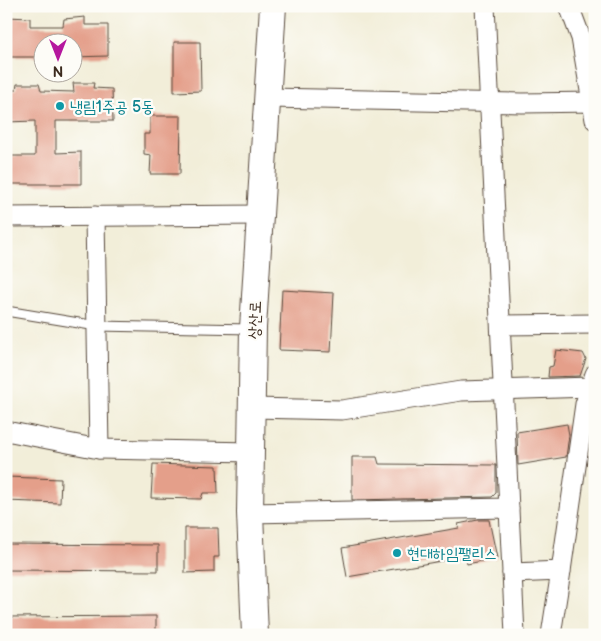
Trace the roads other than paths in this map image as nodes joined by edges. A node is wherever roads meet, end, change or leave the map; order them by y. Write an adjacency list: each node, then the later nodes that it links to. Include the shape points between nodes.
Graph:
1 (273, 6): 4 (street, 상산로)
2 (485, 6): 5 (street)
3 (568, 6): 6 (street, via 581,38)
4 (269, 98): 5 (street); 7 (street, 상산로)
5 (490, 102): 6 (street); 12 (street)
6 (594, 108)
7 (260, 215): 8 (street); 14 (street, 상산로)
8 (95, 216): 9 (street); 13 (street)
9 (6, 217)
10 (6, 311): 13 (lane)
11 (595, 324): 12 (street)
12 (501, 325): 16 (street)
13 (96, 326): 14 (lane); 19 (street)
14 (253, 328): 17 (street, 상산로)
15 (593, 381): 16 (street); 23 (street, via 585,404)
16 (504, 390): 17 (street, via 461,391 342,410); 21 (street)
17 (253, 408): 20 (street, 상산로)
18 (6, 431): 19 (street)
19 (98, 449): 20 (street)
20 (251, 452): 22 (street, 상산로)
21 (509, 508): 22 (street); 24 (street)
22 (250, 513): 25 (street, 상산로)
23 (561, 571): 24 (street); 27 (street)
24 (512, 573): 26 (street)
25 (255, 635)
26 (515, 635)
27 (551, 635)

